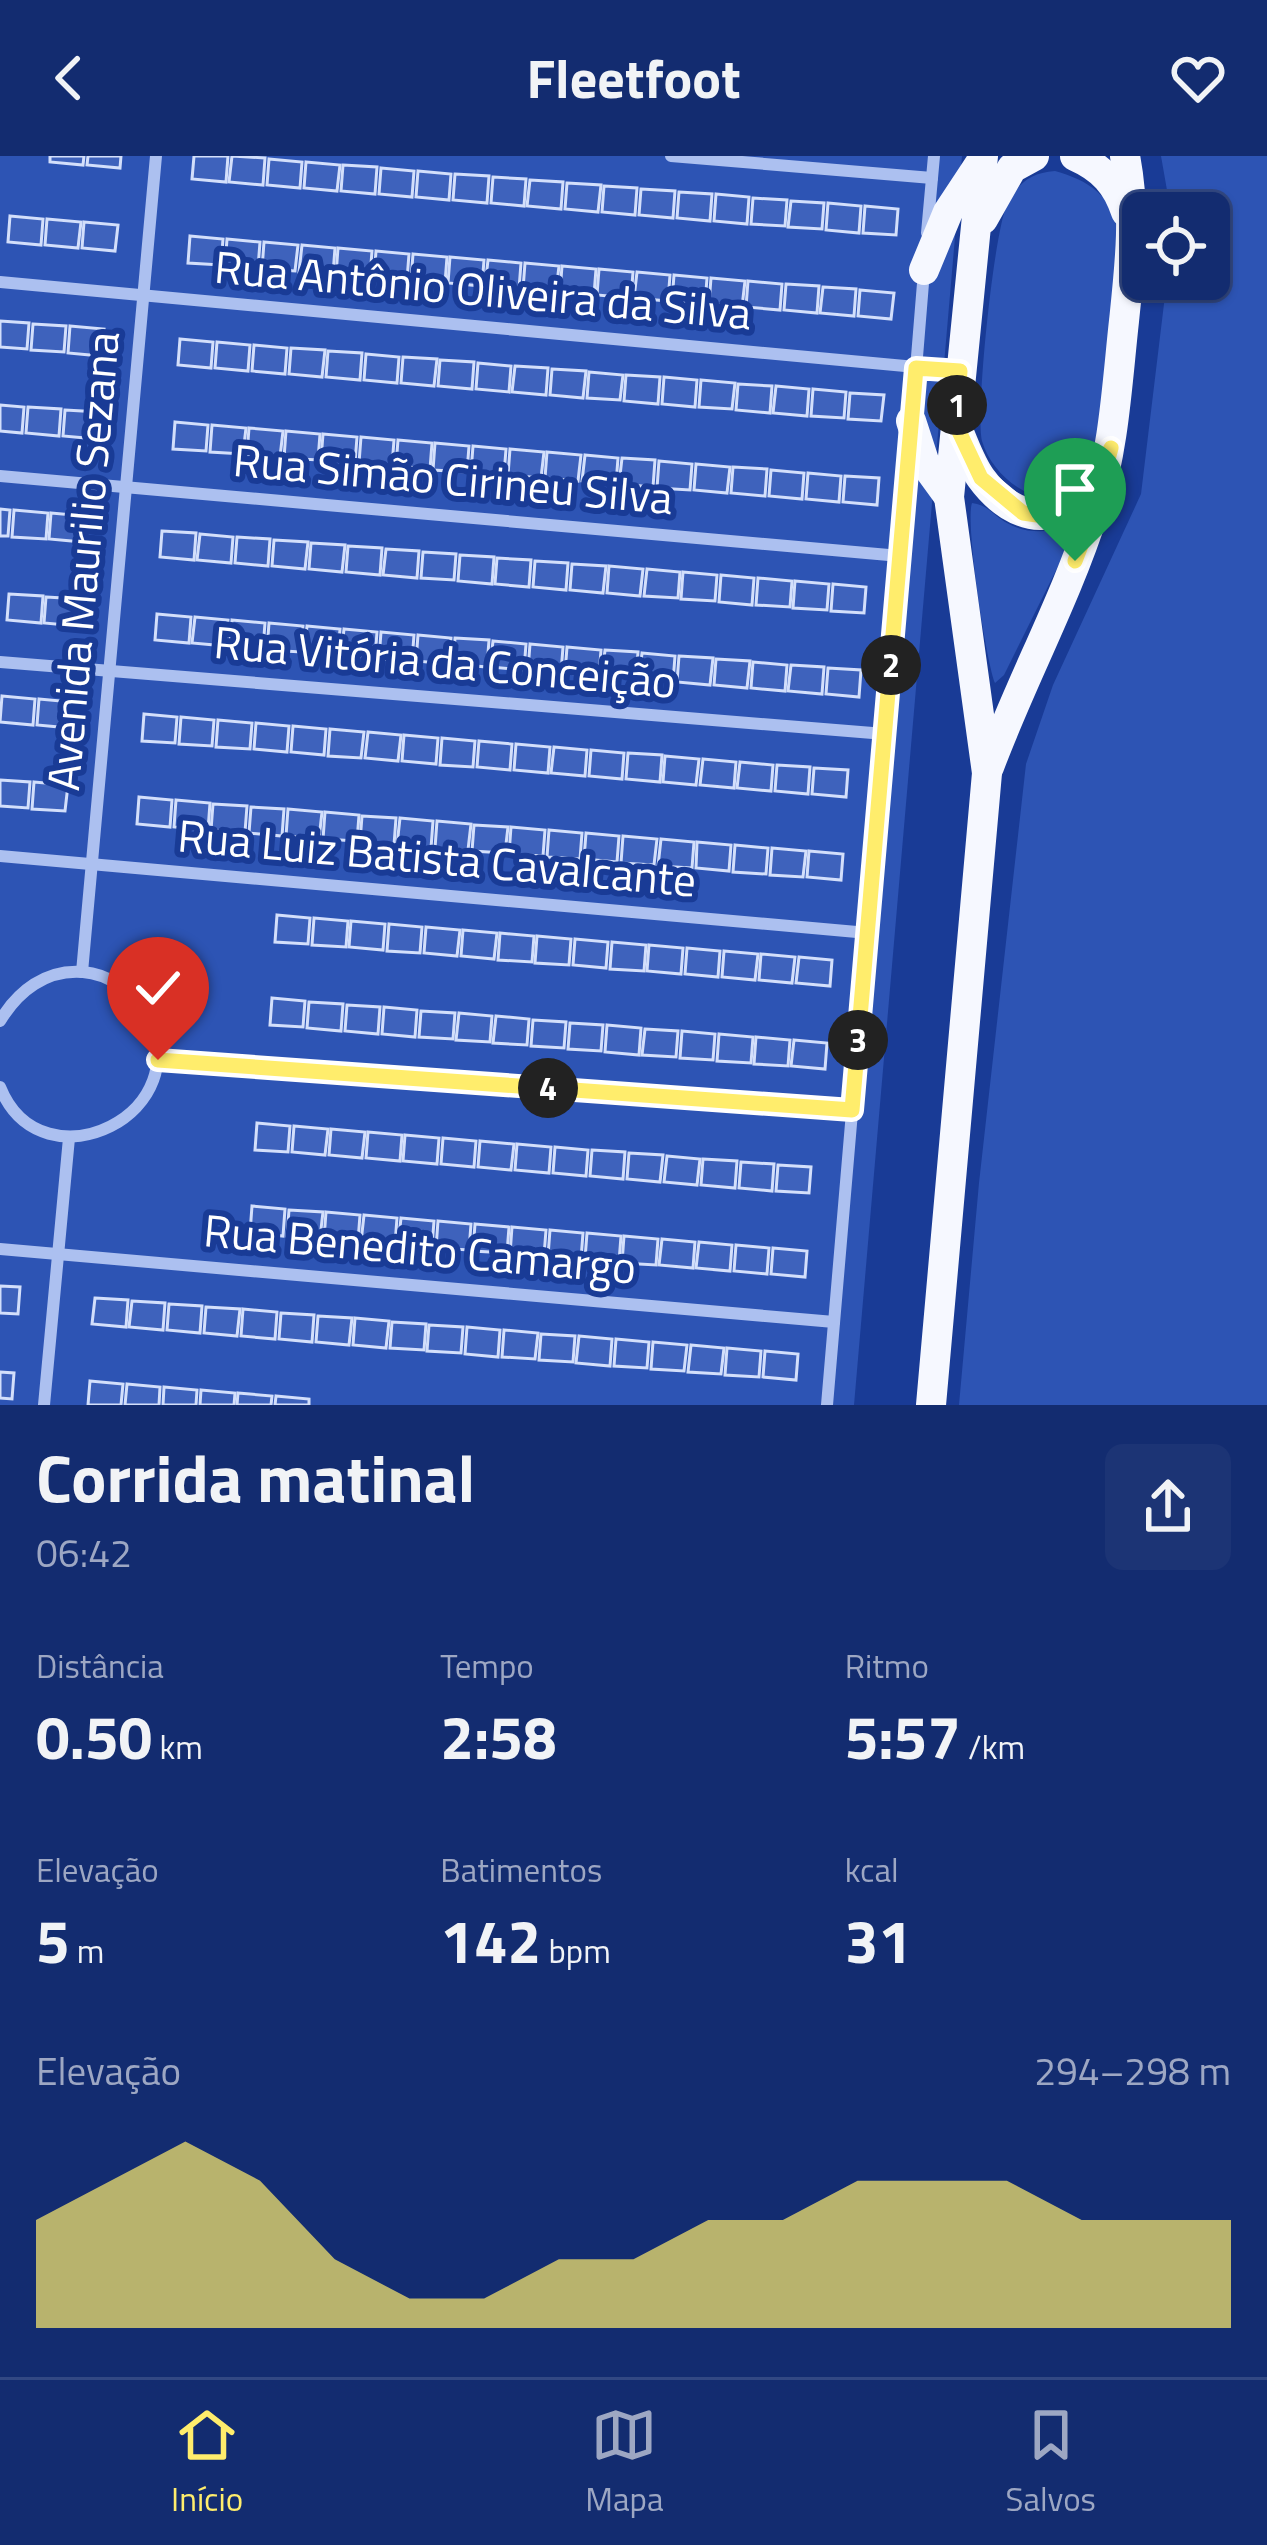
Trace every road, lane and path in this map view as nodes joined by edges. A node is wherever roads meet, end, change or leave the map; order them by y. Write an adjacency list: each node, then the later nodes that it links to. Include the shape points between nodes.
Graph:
1 (156, 156): 14 (street, Avenida Maurilio Sezana)
2 (671, 156): 8 (street)
3 (934, 156): 8 (street)
4 (1034, 156): 11 (main road, via 1012,168)
5 (1075, 156): 10 (main road, via 1097,166)
6 (1125, 156): 9 (main road)
7 (983, 158): 11 (main road); 12 (main road)
8 (932, 178): 12 (street)
9 (1132, 192)
10 (1122, 201)
11 (975, 234): 17 (main road)
12 (924, 270): 16 (street)
13 (0, 282): 14 (street, Rua Antônio Oliveira da Silva)
14 (144, 294): 16 (street, Rua Antônio Oliveira da Silva); 22 (street, Avenida Maurilio Sezana)
15 (1126, 300): 20 (main road)
16 (916, 368): 17 (street, Rua Antônio Oliveira da Silva); 18 (street)
17 (960, 371): 19 (main road)
18 (911, 421): 23 (main road, via 926,464); 24 (street)
19 (956, 425): 20 (main road, via 981,478 1023,513 1051,517 1083,500); 23 (main road)
20 (1111, 448): 28 (main road, via 1082,544)
21 (0, 476): 22 (street, Rua Simão Cirineu Silva)
22 (126, 485): 24 (street, Rua Simão Cirineu Silva); 26 (street, Avenida Maurilio Sezana)
23 (950, 497): 28 (main road)
24 (900, 556): 27 (street)
25 (0, 662): 26 (street, Rua Vitória da Conceição)
26 (109, 671): 27 (street, Rua Vitória da Conceição); 30 (street, Avenida Maurilio Sezana)
27 (885, 734): 31 (street)
28 (987, 773): 43 (main road)
29 (0, 856): 30 (street, Rua Luiz Batista Cavalcante)
30 (92, 864): 31 (street, Rua Luiz Batista Cavalcante); 32 (street, Avenida Maurilio Sezana)
31 (868, 933): 36 (street)
32 (82, 972): 33 (street, via 32,984); 34 (street, via 137,1001)
33 (0, 1021)
34 (158, 1060): 36 (street); 37 (street, via 139,1106 120,1123)
35 (0, 1087): 37 (street, via 21,1118)
36 (852, 1110): 40 (street)
37 (69, 1138): 39 (street)
38 (0, 1249): 39 (street, Rua Benedito Camargo)
39 (58, 1254): 40 (street, Rua Benedito Camargo); 41 (street)
40 (834, 1322): 42 (street)
41 (44, 1405)
42 (827, 1405)
43 (931, 1405)

